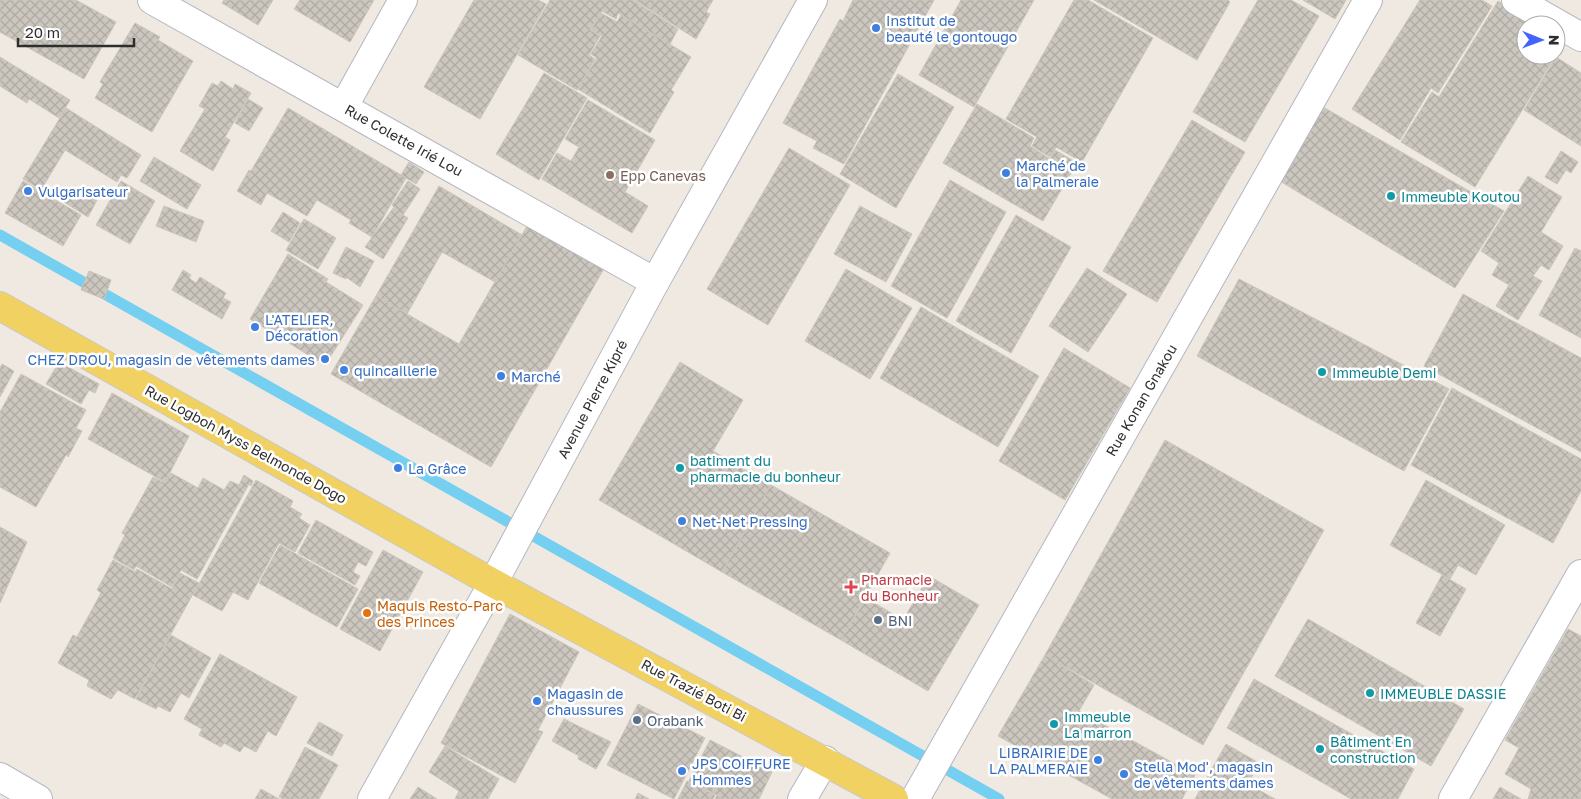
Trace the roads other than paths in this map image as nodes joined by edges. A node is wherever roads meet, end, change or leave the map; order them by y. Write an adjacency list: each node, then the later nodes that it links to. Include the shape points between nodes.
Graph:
1 (152, 0): 7 (street, Rue Colette Irié Lou)
2 (403, 0): 7 (street)
3 (814, 0): 8 (street, Avenue Pierre Kipré)
4 (1368, 0): 18 (street, Rue Konan Gnakou)
5 (1516, 0): 6 (street)
6 (1581, 37)
7 (344, 106): 8 (street, Rue Colette Irié Lou)
8 (655, 282): 11 (street, Avenue Pierre Kipré)
9 (0, 306): 11 (main road, Rue Logboh Myss Belmonde Dogo)
10 (1581, 574): 19 (street)
11 (493, 583): 12 (main road, Rue Trazié Boti Bi); 15 (street, Avenue Pierre Kipré)
12 (825, 760): 16 (street); 17 (main road, Rue Trazié Boti Bi)
13 (0, 777): 14 (street)
14 (38, 799)
15 (372, 799)
16 (802, 799)
17 (894, 799)
18 (915, 799)
19 (1454, 799)

